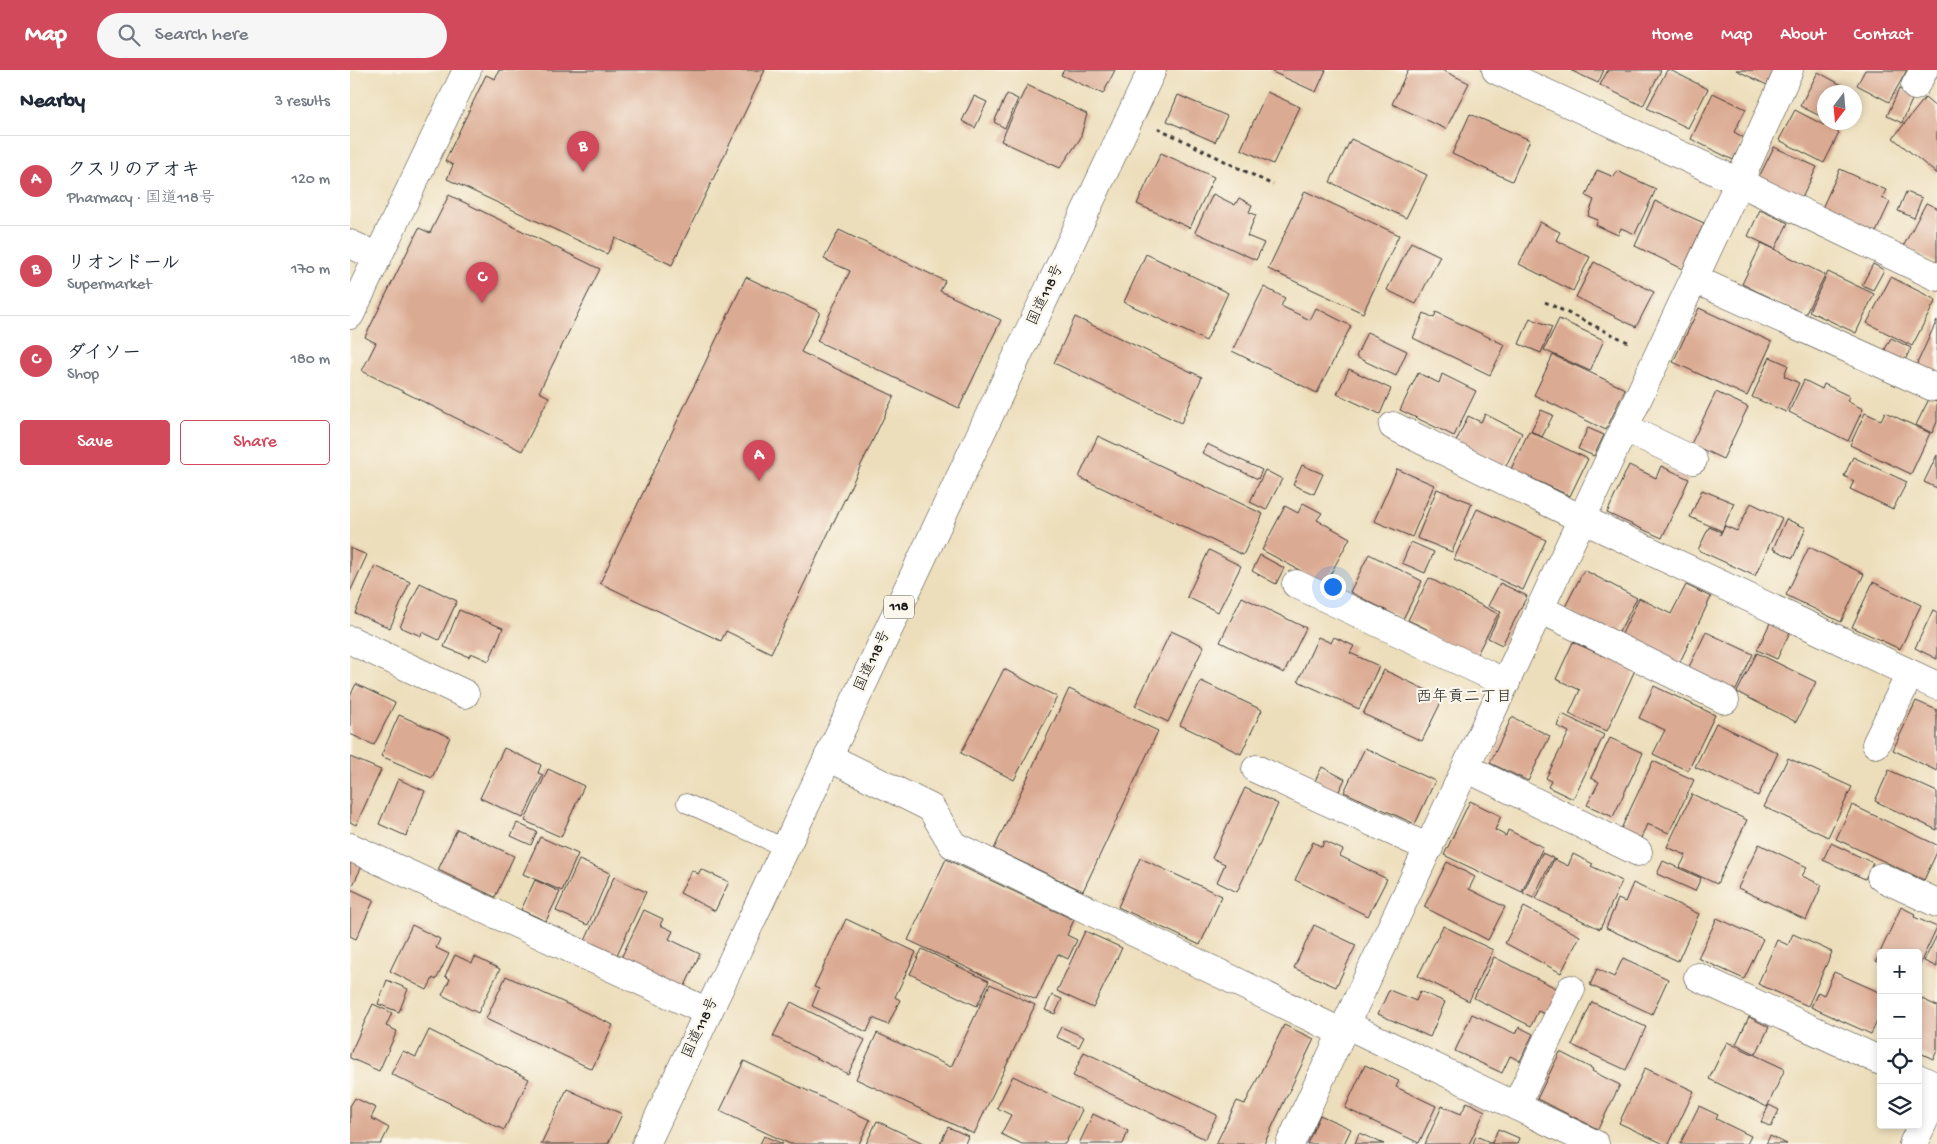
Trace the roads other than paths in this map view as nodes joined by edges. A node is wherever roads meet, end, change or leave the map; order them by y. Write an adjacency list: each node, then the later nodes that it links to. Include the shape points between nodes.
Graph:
1 (467, 70): 7 (main road)
2 (1152, 70): 25 (main road, 国道118号 / 118)
3 (1496, 70): 5 (main road)
4 (1789, 70): 5 (main road)
5 (1739, 182): 8 (main road); 9 (main road)
6 (350, 244): 7 (main road)
7 (378, 256): 10 (main road)
8 (1937, 277)
9 (1694, 279): 11 (main road); 13 (main road)
10 (350, 315)
11 (1933, 387)
12 (1393, 426): 15 (main road)
13 (1625, 428): 14 (main road); 15 (main road)
14 (1693, 460)
15 (1582, 519): 17 (main road); 19 (main road)
16 (1296, 584): 20 (main road)
17 (1540, 609): 20 (main road); 23 (main road)
18 (350, 640): 22 (main road)
19 (1910, 674): 21 (main road); 24 (main road)
20 (1506, 683): 26 (main road)
21 (1937, 686)
22 (465, 694)
23 (1725, 700)
24 (1876, 744)
25 (828, 757): 30 (main road, 国道118号 / 118); 38 (main road, via 932,808 953,845)
26 (1466, 768): 31 (main road); 32 (main road)
27 (1256, 769): 31 (main road)
28 (686, 803): 30 (lane)
29 (350, 848): 37 (main road)
30 (785, 848): 37 (main road, 国道118号 / 118)
31 (1429, 848): 38 (main road)
32 (1638, 852)
33 (1881, 877): 34 (main road)
34 (1937, 903)
35 (1698, 977): 39 (main road)
36 (1571, 989): 43 (main road)
37 (708, 1012): 44 (main road, 国道118号 / 118)
38 (1345, 1029): 43 (main road); 45 (main road)
39 (1877, 1059)
40 (1922, 1080): 41 (main road)
41 (1937, 1087)
42 (1937, 1093): 47 (main road)
43 (1516, 1106): 46 (main road)
44 (646, 1144)
45 (1290, 1144)
46 (1595, 1144)
47 (1913, 1144)

